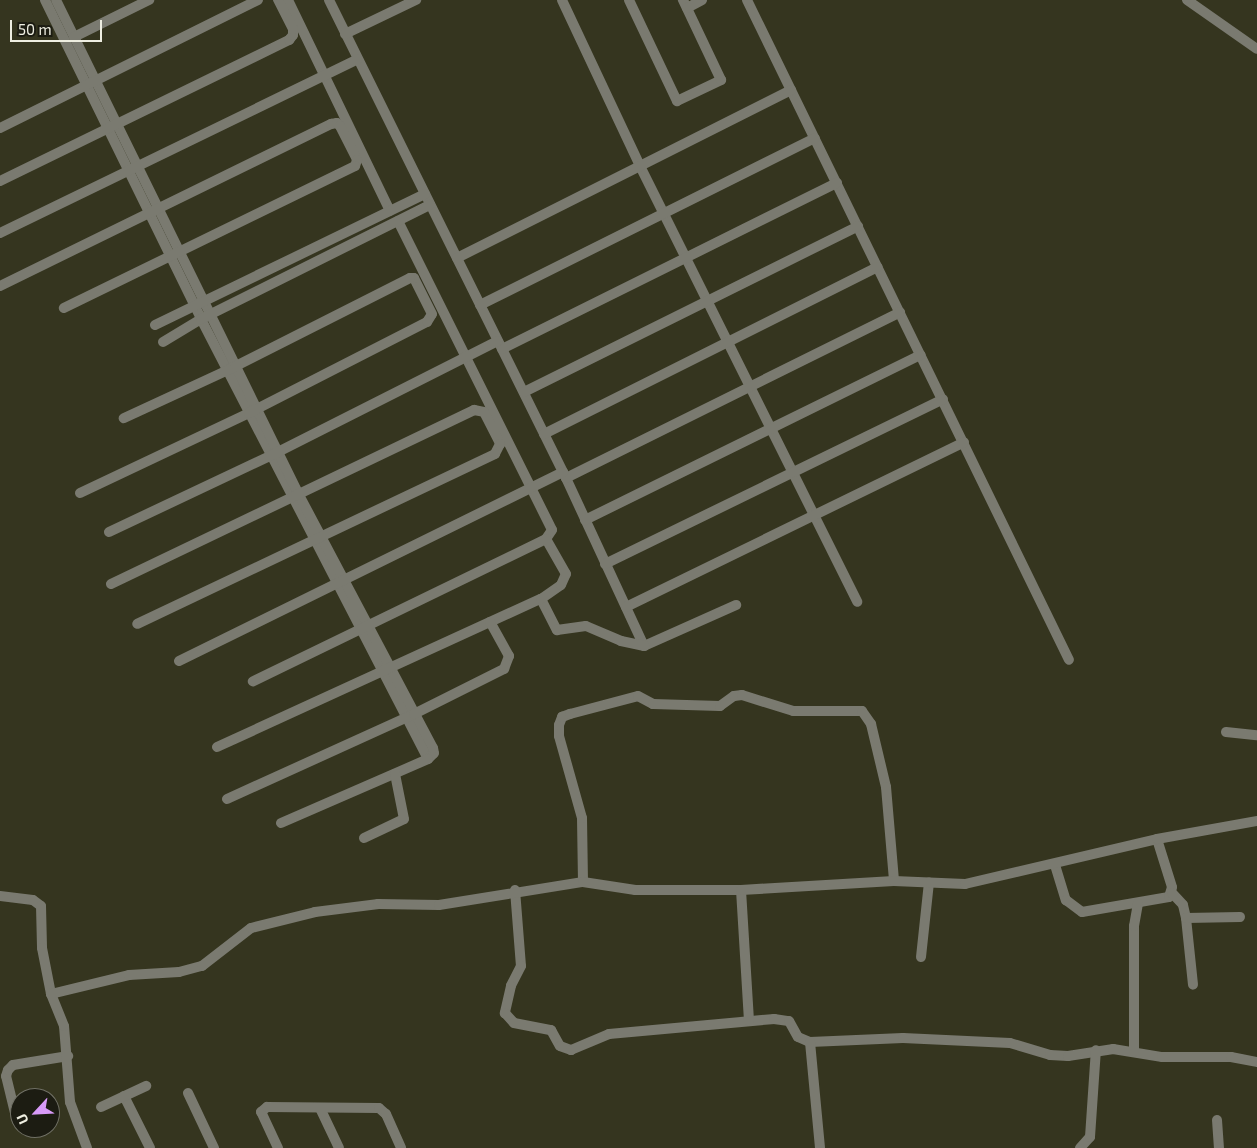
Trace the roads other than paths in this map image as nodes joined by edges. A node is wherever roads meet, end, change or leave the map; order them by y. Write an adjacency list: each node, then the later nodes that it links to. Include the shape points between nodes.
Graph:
1 (45, 0): 20 (street)
2 (56, 0): 16 (street)
3 (150, 0): 16 (street)
4 (258, 0): 20 (street)
5 (278, 0): 22 (street, via 293,29 292,38)
6 (288, 0): 19 (street)
7 (329, 0): 15 (street)
8 (416, 0): 15 (street)
9 (562, 0): 25 (street)
10 (629, 0): 14 (street, via 677,101 721,80)
11 (702, 0): 14 (street)
12 (746, 0): 21 (street)
13 (1187, 0): 17 (street)
14 (685, 4)
15 (345, 34): 18 (street)
16 (74, 37): 20 (street)
17 (1257, 49)
18 (357, 60): 19 (street); 29 (street)
19 (326, 75): 26 (street); 32 (street)
20 (91, 83): 22 (street); 23 (street)
21 (791, 90): 24 (street); 25 (street)
22 (112, 126): 26 (street); 27 (street)
23 (0, 128)
24 (815, 138): 28 (street); 33 (street)
25 (640, 166): 33 (street); 38 (street)
26 (133, 169): 31 (street); 36 (street)
27 (0, 181)
28 (837, 183): 35 (street); 39 (street)
29 (425, 194): 30 (street); 32 (street)
30 (430, 205): 34 (street); 38 (street)
31 (154, 211): 37 (street); 37 (street, via 334,123 340,126 357,160 351,169); 41 (street)
32 (390, 211): 43 (street)
33 (663, 214): 39 (street); 44 (street)
34 (398, 221): 47 (street); 53 (street)
35 (858, 226): 40 (street); 42 (street)
36 (0, 233)
37 (174, 254): 43 (street); 45 (street)
38 (457, 258): 44 (street)
39 (685, 258): 42 (street); 51 (street)
40 (878, 267): 46 (street); 50 (street)
41 (0, 286)
42 (706, 301): 50 (street); 57 (street)
43 (199, 304): 47 (street); 48 (street)
44 (480, 305): 51 (street)
45 (64, 308)
46 (900, 312): 52 (street); 56 (street)
47 (205, 317): 49 (street); 54 (street); 55 (street)
48 (155, 325)
49 (163, 342)
50 (727, 343): 56 (street); 62 (street)
51 (500, 345): 53 (street); 57 (street)
52 (921, 355): 58 (street); 61 (street)
53 (466, 357): 64 (street); 67 (street)
54 (238, 365): 55 (street); 59 (street); 59 (street, via 410,278 414,278 430,311 430,321)
55 (228, 370): 59 (street); 60 (street)
56 (749, 388): 61 (street); 66 (street)
57 (524, 392): 62 (street)
58 (943, 399): 63 (street); 65 (street)
59 (253, 411): 64 (street); 68 (street)
60 (124, 418)
61 (769, 430): 65 (street); 71 (street)
62 (544, 434): 66 (street)
63 (964, 442): 70 (street); 86 (street)
64 (274, 453): 69 (street); 72 (street)
65 (791, 474): 70 (street); 75 (street)
66 (565, 475): 67 (street); 71 (street)
67 (531, 488): 73 (street, via 552,530); 77 (street)
68 (80, 493)
69 (295, 497): 74 (street); 74 (street, via 474,410 484,412 500,444 495,454); 76 (street)
70 (814, 514): 79 (street); 81 (street)
71 (585, 520): 75 (street)
72 (109, 532)
73 (546, 539): 78 (street, via 566,574 565,581); 84 (street)
74 (318, 540): 77 (street); 83 (street)
75 (605, 564): 81 (street)
76 (111, 584)
77 (340, 584): 84 (street); 87 (street)
78 (540, 598): 82 (street); 85 (street, via 557,630 586,626 621,641)
79 (857, 602)
80 (736, 605): 85 (street)
81 (626, 607): 85 (street)
82 (490, 622): 88 (street); 90 (street, via 509,656 504,669)
83 (137, 624)
84 (363, 626): 88 (street); 89 (street)
85 (644, 646)
86 (1069, 660)
87 (180, 661)
88 (386, 671): 90 (street); 93 (street)
89 (253, 681)
90 (409, 716): 94 (street, via 434,753); 95 (street)
91 (1226, 732): 92 (street)
92 (1257, 735)
93 (218, 747)
94 (395, 774): 97 (street); 98 (street, via 404,819)
95 (227, 799)
96 (1257, 821): 99 (street)
97 (281, 824)
98 (364, 838)
99 (1157, 839): 100 (street); 106 (street)
100 (1055, 865): 103 (street, via 964,884); 108 (street, via 1066,900 1082,912)
101 (894, 880): 102 (street, via 886,787 872,724 862,710 793,711 742,696 734,696 720,706 653,704 638,696 570,714 562,717 559,725 559,736 582,818); 103 (street); 105 (street)
102 (583, 882): 104 (street); 105 (street, via 635,890)
103 (929, 882): 111 (street)
104 (515, 890): 113 (street, via 439,905 378,904 315,912 251,928 202,966 178,972 129,975); 114 (street, via 521,966 505,1009 511,1022 551,1030 560,1046 571,1050 608,1034)
105 (741, 890): 114 (street)
106 (1172, 893): 108 (street, via 1169,897); 110 (street, via 1183,905)
107 (0, 896): 113 (street, via 33,900 41,906 42,948)
108 (1138, 903): 117 (street, via 1134,926)
109 (1240, 917): 110 (street)
110 (1186, 918): 112 (street)
111 (921, 957)
112 (1194, 985)
113 (51, 994): 118 (street, via 64,1026)
114 (750, 1021): 115 (street, via 789,1021 798,1037)
115 (810, 1042): 116 (street, via 889,1038 1002,1043 1068,1056); 133 (street)
116 (1096, 1050): 117 (street); 134 (street, via 1090,1137)
117 (1134, 1050): 119 (street, via 1162,1057 1231,1057)
118 (68, 1056): 121 (street, via 13,1065 6,1076); 127 (street, via 70,1102)
119 (1257, 1062)
120 (146, 1086): 123 (street)
121 (10, 1092)
122 (188, 1093): 129 (street)
123 (124, 1096): 124 (street); 128 (street)
124 (101, 1107)
125 (320, 1108): 130 (street, via 267,1107 262,1112); 131 (street); 132 (street, via 379,1108 386,1114)
126 (1217, 1120): 135 (street)
127 (87, 1148)
128 (150, 1148)
129 (214, 1148)
130 (278, 1148)
131 (339, 1148)
132 (401, 1148)
133 (820, 1148)
134 (1080, 1148)
135 (1219, 1148)

